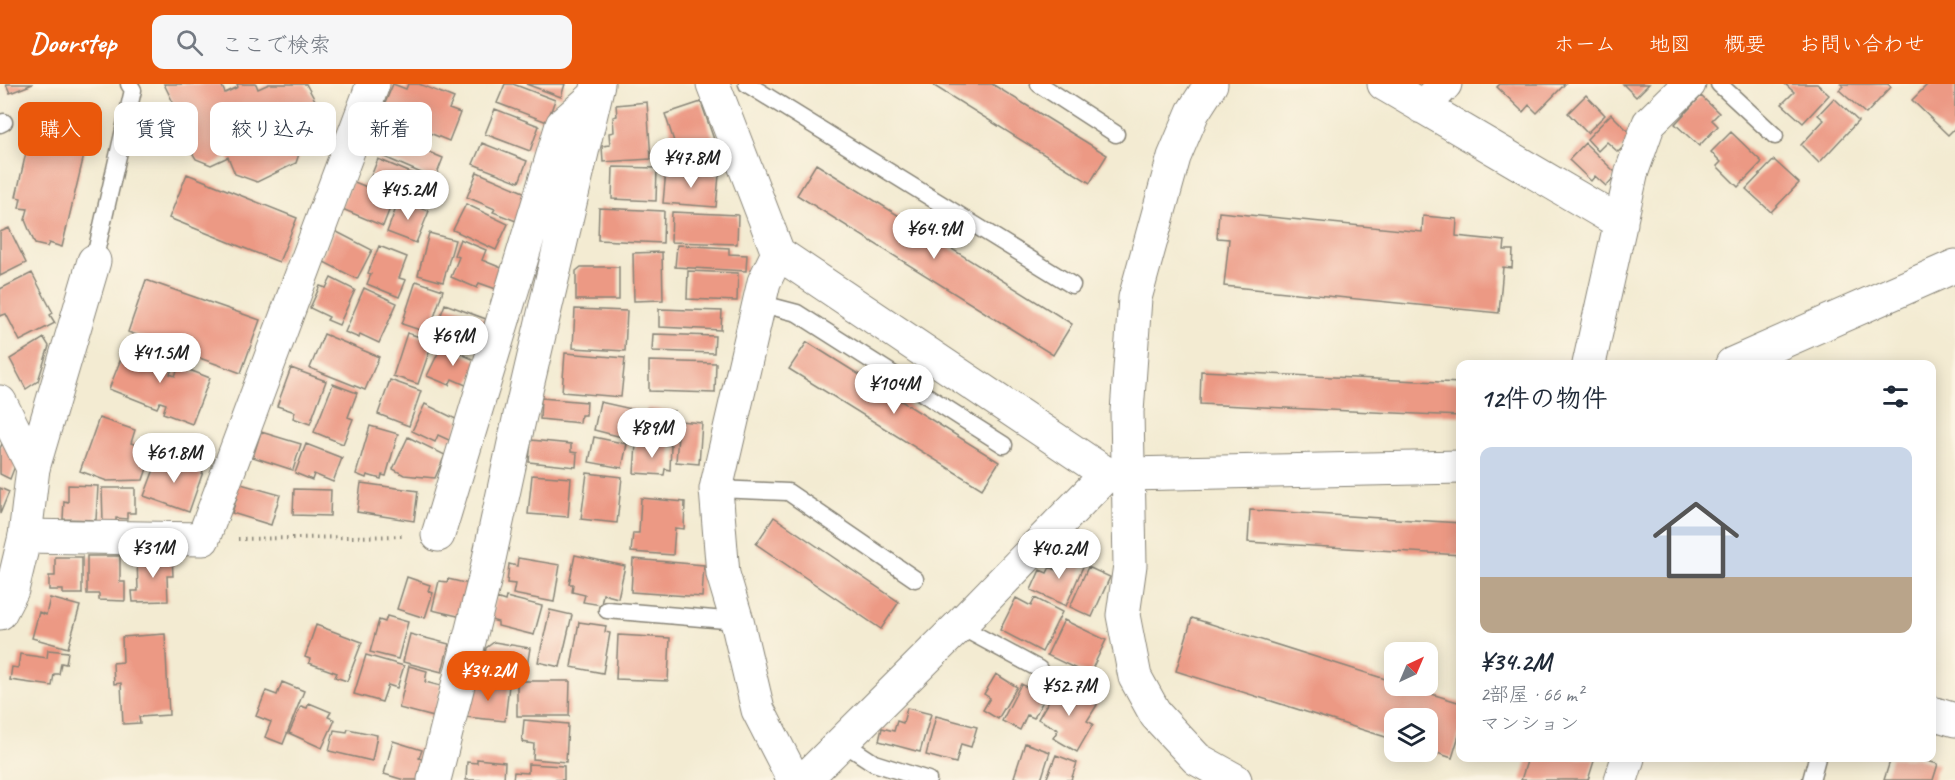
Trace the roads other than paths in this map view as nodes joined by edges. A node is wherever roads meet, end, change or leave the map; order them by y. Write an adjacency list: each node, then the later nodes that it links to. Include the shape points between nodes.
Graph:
1 (129, 84): 17 (lane, via 133,90)
2 (373, 84): 30 (street, via 203,539)
3 (713, 84): 16 (street)
4 (747, 84): 19 (lane)
5 (1039, 84): 13 (lane)
6 (1211, 84): 27 (street, via 1193,112 1174,157 1135,298)
7 (1384, 84): 12 (street)
8 (1445, 84): 12 (street)
9 (1689, 84): 15 (street, via 1649,123 1632,171)
10 (1719, 84): 14 (lane)
11 (597, 90): 29 (street, via 562,125); 42 (street, via 484,582)
12 (1422, 107): 15 (street)
13 (1116, 134)
14 (1775, 136)
15 (1621, 223): 21 (street)
16 (778, 254): 20 (street); 27 (street)
17 (94, 261): 26 (street)
18 (1955, 266): 22 (street)
19 (1072, 285)
20 (759, 303): 24 (lane, via 797,313); 28 (street)
21 (1590, 360)
22 (1741, 360)
23 (0, 402): 26 (street)
24 (1004, 445)
25 (1456, 467): 27 (street)
26 (33, 468): 30 (street)
27 (1118, 474): 35 (street); 46 (street, via 1130,565 1123,615 1135,677 1156,716 1197,759)
28 (716, 489): 31 (lane, via 788,492); 34 (street, via 723,574)
29 (438, 535)
30 (14, 551): 33 (street, via 12,590)
31 (915, 579)
32 (607, 610): 34 (lane)
33 (0, 613)
34 (737, 621): 43 (street, via 758,710)
35 (959, 626): 36 (lane); 39 (street)
36 (1039, 669)
37 (1936, 714): 38 (street)
38 (1955, 720)
39 (842, 742): 44 (street); 45 (lane, via 874,763)
40 (1627, 762): 47 (street)
41 (1816, 762): 48 (lane)
42 (434, 780)
43 (794, 780)
44 (804, 780)
45 (928, 780)
46 (1235, 780)
47 (1621, 780)
48 (1811, 780)

